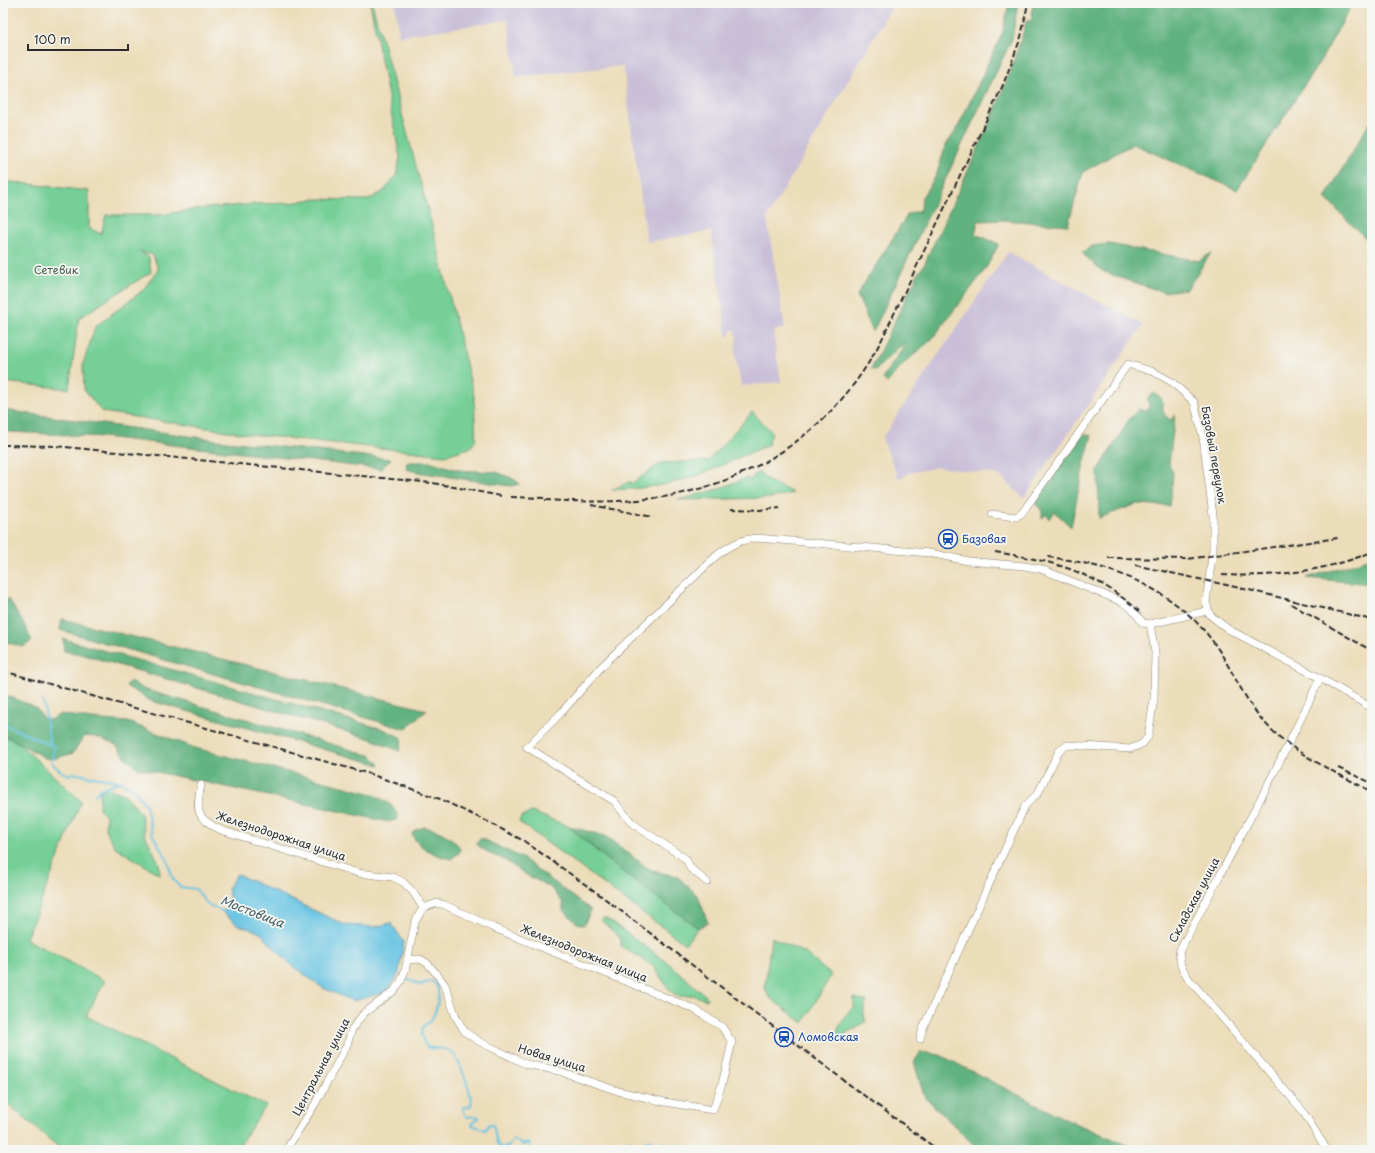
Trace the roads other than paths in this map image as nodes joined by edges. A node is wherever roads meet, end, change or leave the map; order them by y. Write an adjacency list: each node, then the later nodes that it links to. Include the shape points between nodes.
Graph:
1 (992, 514): 2 (street, Базовый переулок, via 1016,517 1022,513 1128,364 1154,372 1172,382 1194,402 1203,437 1214,527)
2 (1207, 611): 3 (street); 4 (street, via 1228,629)
3 (1150, 624): 7 (street, via 1143,623 1131,608 1120,601 1041,569 996,562 968,561 929,553 748,538 734,543 716,556 602,666 527,748 614,801 632,823 686,859 690,868); 10 (street, via 1155,652 1154,699 1148,736 1142,744 1130,749 1068,745 1059,751 1038,793 1025,806 922,1028)
4 (1320, 678): 5 (street); 13 (street, Складская улица, via 1260,802 1178,952 1181,966 1188,978 1302,1110)
5 (1372, 708)
6 (201, 786): 8 (street, Железнодорожная улица, via 198,800 205,823 358,873 393,877 413,892)
7 (707, 882)
8 (424, 908): 9 (street, Центральная улица, via 415,922); 11 (street, Железнодорожная улица, via 437,903 445,905 494,928 694,1009 722,1027 732,1042)
9 (407, 960): 11 (street, Новая улица, via 427,963 436,973 445,985 456,1017 465,1032 480,1042 526,1064 559,1071 618,1091); 12 (street, Центральная улица, via 401,981 394,991 364,1014 352,1029 347,1045 315,1104)
10 (920, 1039)
11 (713, 1110)
12 (286, 1150)
13 (1327, 1150)

